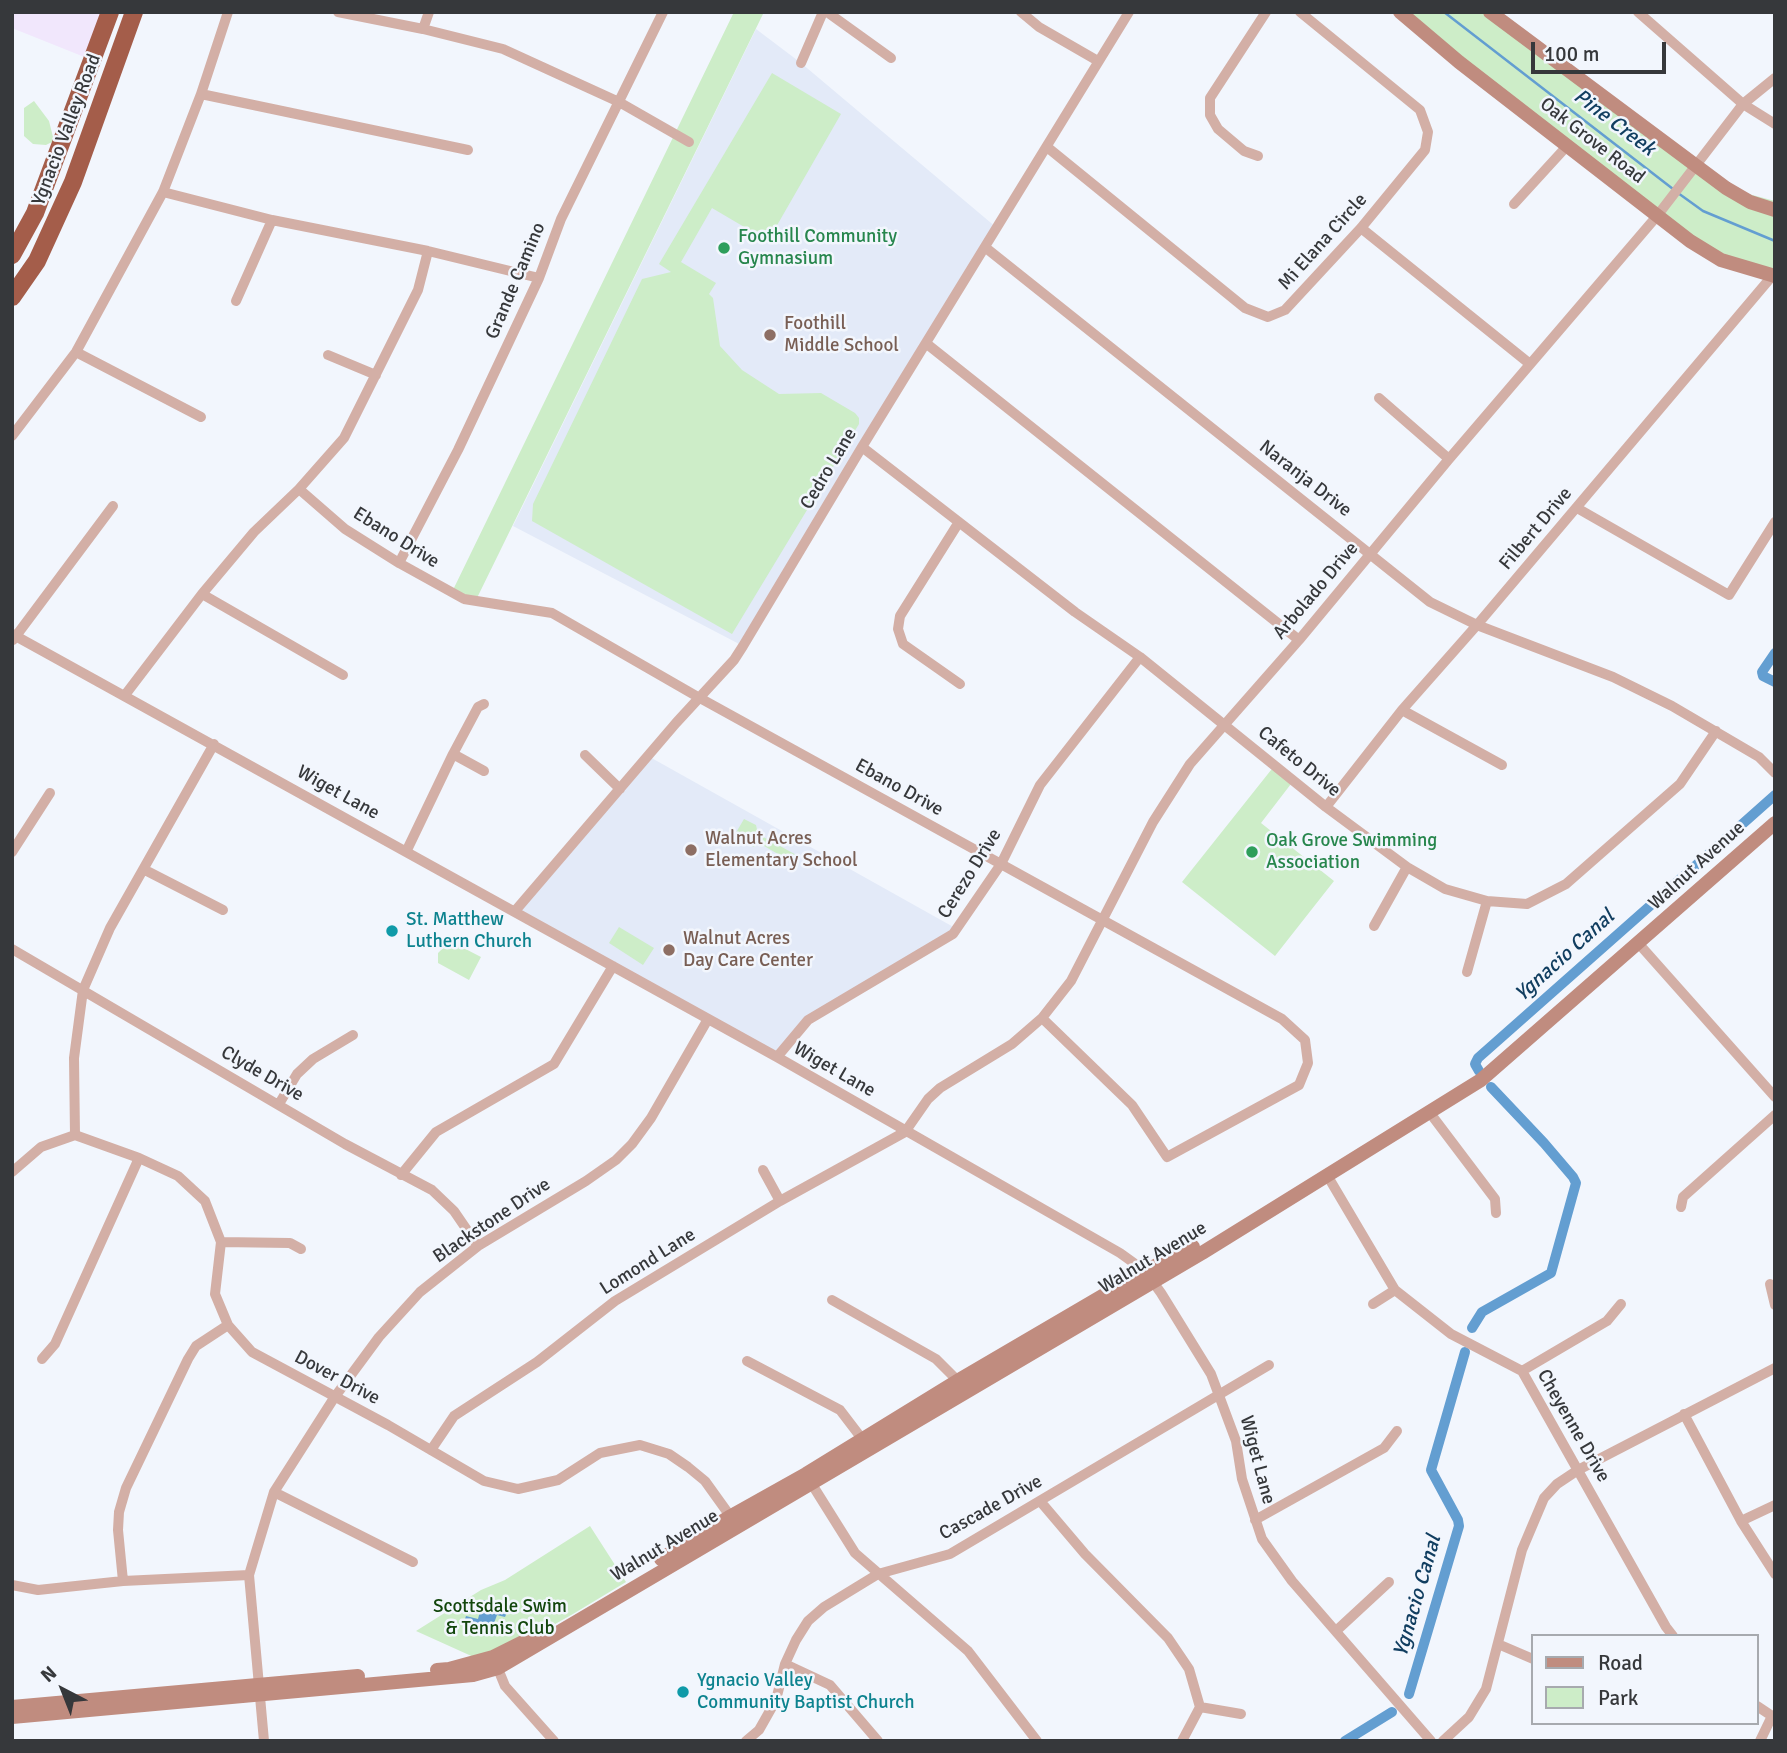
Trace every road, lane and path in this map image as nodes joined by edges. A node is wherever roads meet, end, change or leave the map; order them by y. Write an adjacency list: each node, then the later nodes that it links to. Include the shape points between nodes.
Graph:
1 (110, 12): 38 (highway, Ygnacio Valley Road, via 35,213)
2 (134, 12): 41 (highway, Ygnacio Valley Road, via 73,182 37,261)
3 (228, 12): 20 (street)
4 (338, 12): 15 (street)
5 (429, 12): 15 (street)
6 (663, 12): 21 (street, Grande Camino)
7 (825, 12): 16 (street); 18 (street)
8 (1021, 12): 17 (street)
9 (1129, 12): 17 (street, Cedro Lane)
10 (1266, 12): 28 (street, via 1210,98 1210,115 1218,129)
11 (1300, 12): 35 (street, Mi Elana Circle, via 1420,110 1428,132 1425,150)
12 (1400, 12): 26 (street, Oak Grove Road)
13 (1489, 12): 29 (street, Oak Grove Road)
14 (1638, 12): 22 (street)
15 (423, 29): 21 (street, via 503,49)
16 (891, 58)
17 (1098, 61): 25 (street, Cedro Lane)
18 (801, 62)
19 (1775, 78): 22 (street, Arbolado Drive)
20 (201, 94): 27 (street); 30 (street)
21 (620, 102): 24 (street); 40 (street, Grande Camino, via 561,219)
22 (1743, 104): 23 (street); 29 (street, Arbolado Drive)
23 (1775, 124)
24 (689, 142)
25 (1047, 146): 35 (street, Mi Elana Circle, via 1245,308 1268,317 1284,310); 36 (street, Cedro Lane)
26 (1567, 146): 31 (street); 33 (street, Oak Grove Road)
27 (468, 150)
28 (1258, 156)
29 (1695, 166): 32 (street, Oak Grove Road, via 1751,202); 33 (street, Arbolado Drive)
30 (163, 192): 34 (street); 44 (street)
31 (1514, 204)
32 (1775, 210)
33 (1660, 213): 39 (street, Oak Grove Road, via 1721,260); 46 (street, Arbolado Drive)
34 (272, 220): 37 (street); 42 (street)
35 (1361, 228): 46 (street)
36 (986, 248): 43 (street, Cedro Lane); 58 (street, Naranja Drive)
37 (428, 251): 40 (street); 47 (street, via 418,289)
38 (12, 255)
39 (1774, 276): 55 (street, Filbert Drive)
40 (539, 278): 59 (street, Grande Camino)
41 (12, 297)
42 (236, 302)
43 (927, 344): 51 (street, Cedro Lane); 63 (street)
44 (76, 352): 49 (street); 50 (street)
45 (328, 355): 47 (street)
46 (1530, 364): 52 (street, Arbolado Drive)
47 (376, 375): 53 (street, via 344,438)
48 (1379, 398): 52 (street)
49 (201, 417)
50 (12, 436)
51 (862, 447): 56 (street, Cafeto Drive); 68 (street, Cedro Lane, via 748,639)
52 (1450, 459): 58 (street, Arbolado Drive)
53 (299, 489): 59 (street, Ebano Drive, via 345,529); 60 (street, via 254,532)
54 (113, 506): 62 (street)
55 (1577, 508): 57 (street, via 1729,595); 61 (street, Filbert Drive)
56 (959, 522): 64 (street, Cafeto Drive); 66 (street, via 900,616 898,629 903,644)
57 (1775, 522)
58 (1371, 553): 61 (street, Naranja Drive, via 1430,602); 63 (street, Arbolado Drive)
59 (399, 563): 68 (street, Ebano Drive, via 464,599 552,612)
60 (201, 594): 65 (street); 67 (street)
61 (1477, 625): 70 (street, Filbert Drive); 72 (street, Naranja Drive, via 1613,677)
62 (14, 637): 67 (street, Wiget Lane)
63 (1299, 640): 71 (street, Arbolado Drive)
64 (1140, 657): 71 (street, Cafeto Drive); 85 (street, Cerezo Drive, via 1040,785)
65 (343, 675)
66 (960, 684)
67 (125, 695): 73 (street, Wiget Lane)
68 (698, 697): 79 (street, Cedro Lane); 85 (street, Ebano Drive)
69 (484, 704): 74 (street, via 478,707)
70 (1402, 710): 76 (street); 81 (street, Filbert Drive)
71 (1224, 726): 81 (street, Cafeto Drive); 91 (street, Arbolado Drive, via 1174,787)
72 (1716, 731): 78 (street, Naranja Drive, via 1759,757); 88 (street, Cafeto Drive, via 1680,784 1566,884 1527,904)
73 (214, 744): 84 (street, Wiget Lane); 87 (street)
74 (453, 754): 77 (street); 84 (street)
75 (585, 755): 79 (street)
76 (1502, 765)
77 (484, 771)
78 (1775, 773)
79 (620, 789): 90 (street, Cedro Lane)
80 (50, 793): 83 (street)
81 (1326, 807): 86 (street, Cafeto Drive)
82 (1775, 823): 93 (street, Walnut Avenue)
83 (12, 852)
84 (406, 852): 90 (street, Wiget Lane)
85 (1001, 864): 91 (street, Ebano Drive); 101 (street, Cerezo Drive, via 953,934 808,1020)
86 (1407, 867): 88 (street, Cafeto Drive, via 1445,889); 92 (street)
87 (145, 870): 89 (street); 97 (street, via 110,928)
88 (1487, 901): 96 (street)
89 (223, 910)
90 (515, 911): 95 (street, Wiget Lane)
91 (1103, 921): 98 (street, Arbolado Drive, via 1071,981); 98 (street, Ebano Drive, via 1282,1019 1305,1040 1308,1063 1300,1085 1167,1157 1132,1105)
92 (1374, 926)
93 (1639, 944): 102 (street); 104 (street, Walnut Avenue, via 1481,1080)
94 (12, 949): 97 (street, Clyde Drive)
95 (613, 966): 99 (street, Wiget Lane); 111 (street, via 554,1064 436,1132)
96 (1467, 972)
97 (83, 990): 103 (street, Clyde Drive); 107 (street, via 74,1058)
98 (1042, 1018): 106 (street, Arbolado Drive, via 1012,1044 940,1088)
99 (708, 1019): 101 (street, Wiget Lane); 117 (street, Blackstone Drive, via 650,1118 616,1160)
100 (353, 1035): 103 (street, via 313,1059 297,1074)
101 (777, 1057): 106 (street, Wiget Lane)
102 (1775, 1097)
103 (279, 1104): 111 (street, Clyde Drive)
104 (1430, 1113): 112 (street, Walnut Avenue); 115 (street, via 1495,1199)
105 (1775, 1115): 114 (street, via 1683,1197)
106 (905, 1132): 113 (street, Lomond Lane); 119 (street, Wiget Lane, via 1120,1253)
107 (75, 1135): 108 (street, Dover Drive); 110 (street, via 41,1147)
108 (139, 1158): 116 (street, Dover Drive, via 178,1176 205,1201); 127 (street, via 55,1344)
109 (763, 1170): 113 (street)
110 (12, 1172)
111 (401, 1175): 117 (street, Clyde Drive, via 432,1190)
112 (1326, 1175): 119 (street, Walnut Avenue); 121 (street, Cheyenne Drive)
113 (780, 1201): 138 (street, Lomond Lane, via 614,1301 537,1362 454,1416)
114 (1681, 1207)
115 (1496, 1213)
116 (221, 1242): 118 (street, via 290,1242); 126 (street, Dover Drive, via 215,1294)
117 (478, 1246): 134 (street, Blackstone Drive, via 420,1292)
118 (301, 1248)
119 (1149, 1276): 132 (street, Walnut Avenue); 133 (street, Wiget Lane)
120 (1770, 1284): 125 (street)
121 (1395, 1290): 123 (street); 131 (street, Cheyenne Drive, via 1451,1334)
122 (832, 1300): 132 (street, via 936,1359)
123 (1373, 1304)
124 (1621, 1304): 131 (street, via 1607,1321)
125 (1775, 1305)
126 (228, 1325): 134 (street, Dover Drive, via 252,1352); 151 (street, via 197,1346 188,1359 126,1488 118,1530)
127 (42, 1359)
128 (747, 1362): 137 (street, via 840,1410)
129 (1269, 1365): 133 (street, Cascade Drive)
130 (1775, 1368): 135 (street)
131 (1522, 1371): 139 (street, Cheyenne Drive)
132 (962, 1385): 137 (street, Walnut Avenue)
133 (1220, 1394): 142 (street, Cascade Drive); 145 (street, Wiget Lane)
134 (334, 1398): 138 (street, Dover Drive); 141 (street, Blackstone Drive)
135 (1684, 1414): 139 (street); 146 (street)
136 (1397, 1431): 145 (street, via 1384,1448)
137 (866, 1443): 140 (street, Walnut Avenue)
138 (431, 1450): 144 (street, Dover Drive, via 484,1481 518,1489 558,1480 600,1453 640,1445 669,1454 688,1467 705,1481)
139 (1578, 1470): 155 (street, Cheyenne Drive); 156 (street, via 1544,1498 1533,1520)
140 (809, 1478): 144 (street, Walnut Avenue); 148 (street, via 855,1553)
141 (274, 1492): 147 (street); 150 (street, Blackstone Drive)
142 (1040, 1501): 148 (street, Cascade Drive, via 950,1553); 162 (street, via 1168,1638 1189,1669)
143 (1775, 1505): 146 (street)
144 (734, 1520): 158 (street, Walnut Avenue)
145 (1255, 1520): 154 (street, Wiget Lane, via 1275,1559)
146 (1741, 1521): 149 (street)
147 (413, 1562)
148 (878, 1574): 159 (street, Cascade Drive, via 808,1621); 170 (street, via 968,1651)
149 (1775, 1574)
150 (249, 1575): 151 (street); 160 (street, Blackstone Drive)
151 (123, 1581): 153 (street, via 38,1590)
152 (1389, 1582): 154 (street)
153 (12, 1585)
154 (1336, 1631): 172 (street, Wiget Lane)
155 (1671, 1634)
156 (1498, 1644): 157 (street); 173 (street, via 1486,1689 1469,1717)
157 (1532, 1659)
158 (496, 1662): 160 (street, Walnut Avenue); 167 (street, via 505,1686)
159 (785, 1664): 168 (street, Cascade Drive, via 776,1700 759,1730); 169 (street, via 830,1685)
160 (260, 1689): 161 (street, Walnut Avenue); 164 (street, Walnut Avenue); 166 (street, Blackstone Drive)
161 (12, 1707)
162 (1200, 1707): 163 (street); 171 (street)
163 (1241, 1714)
164 (12, 1717)
165 (1773, 1717): 174 (street)
166 (264, 1741)
167 (554, 1741)
168 (746, 1741)
169 (878, 1741)
170 (1037, 1741)
171 (1182, 1741)
172 (1432, 1741)
173 (1443, 1741)
174 (1760, 1741)

